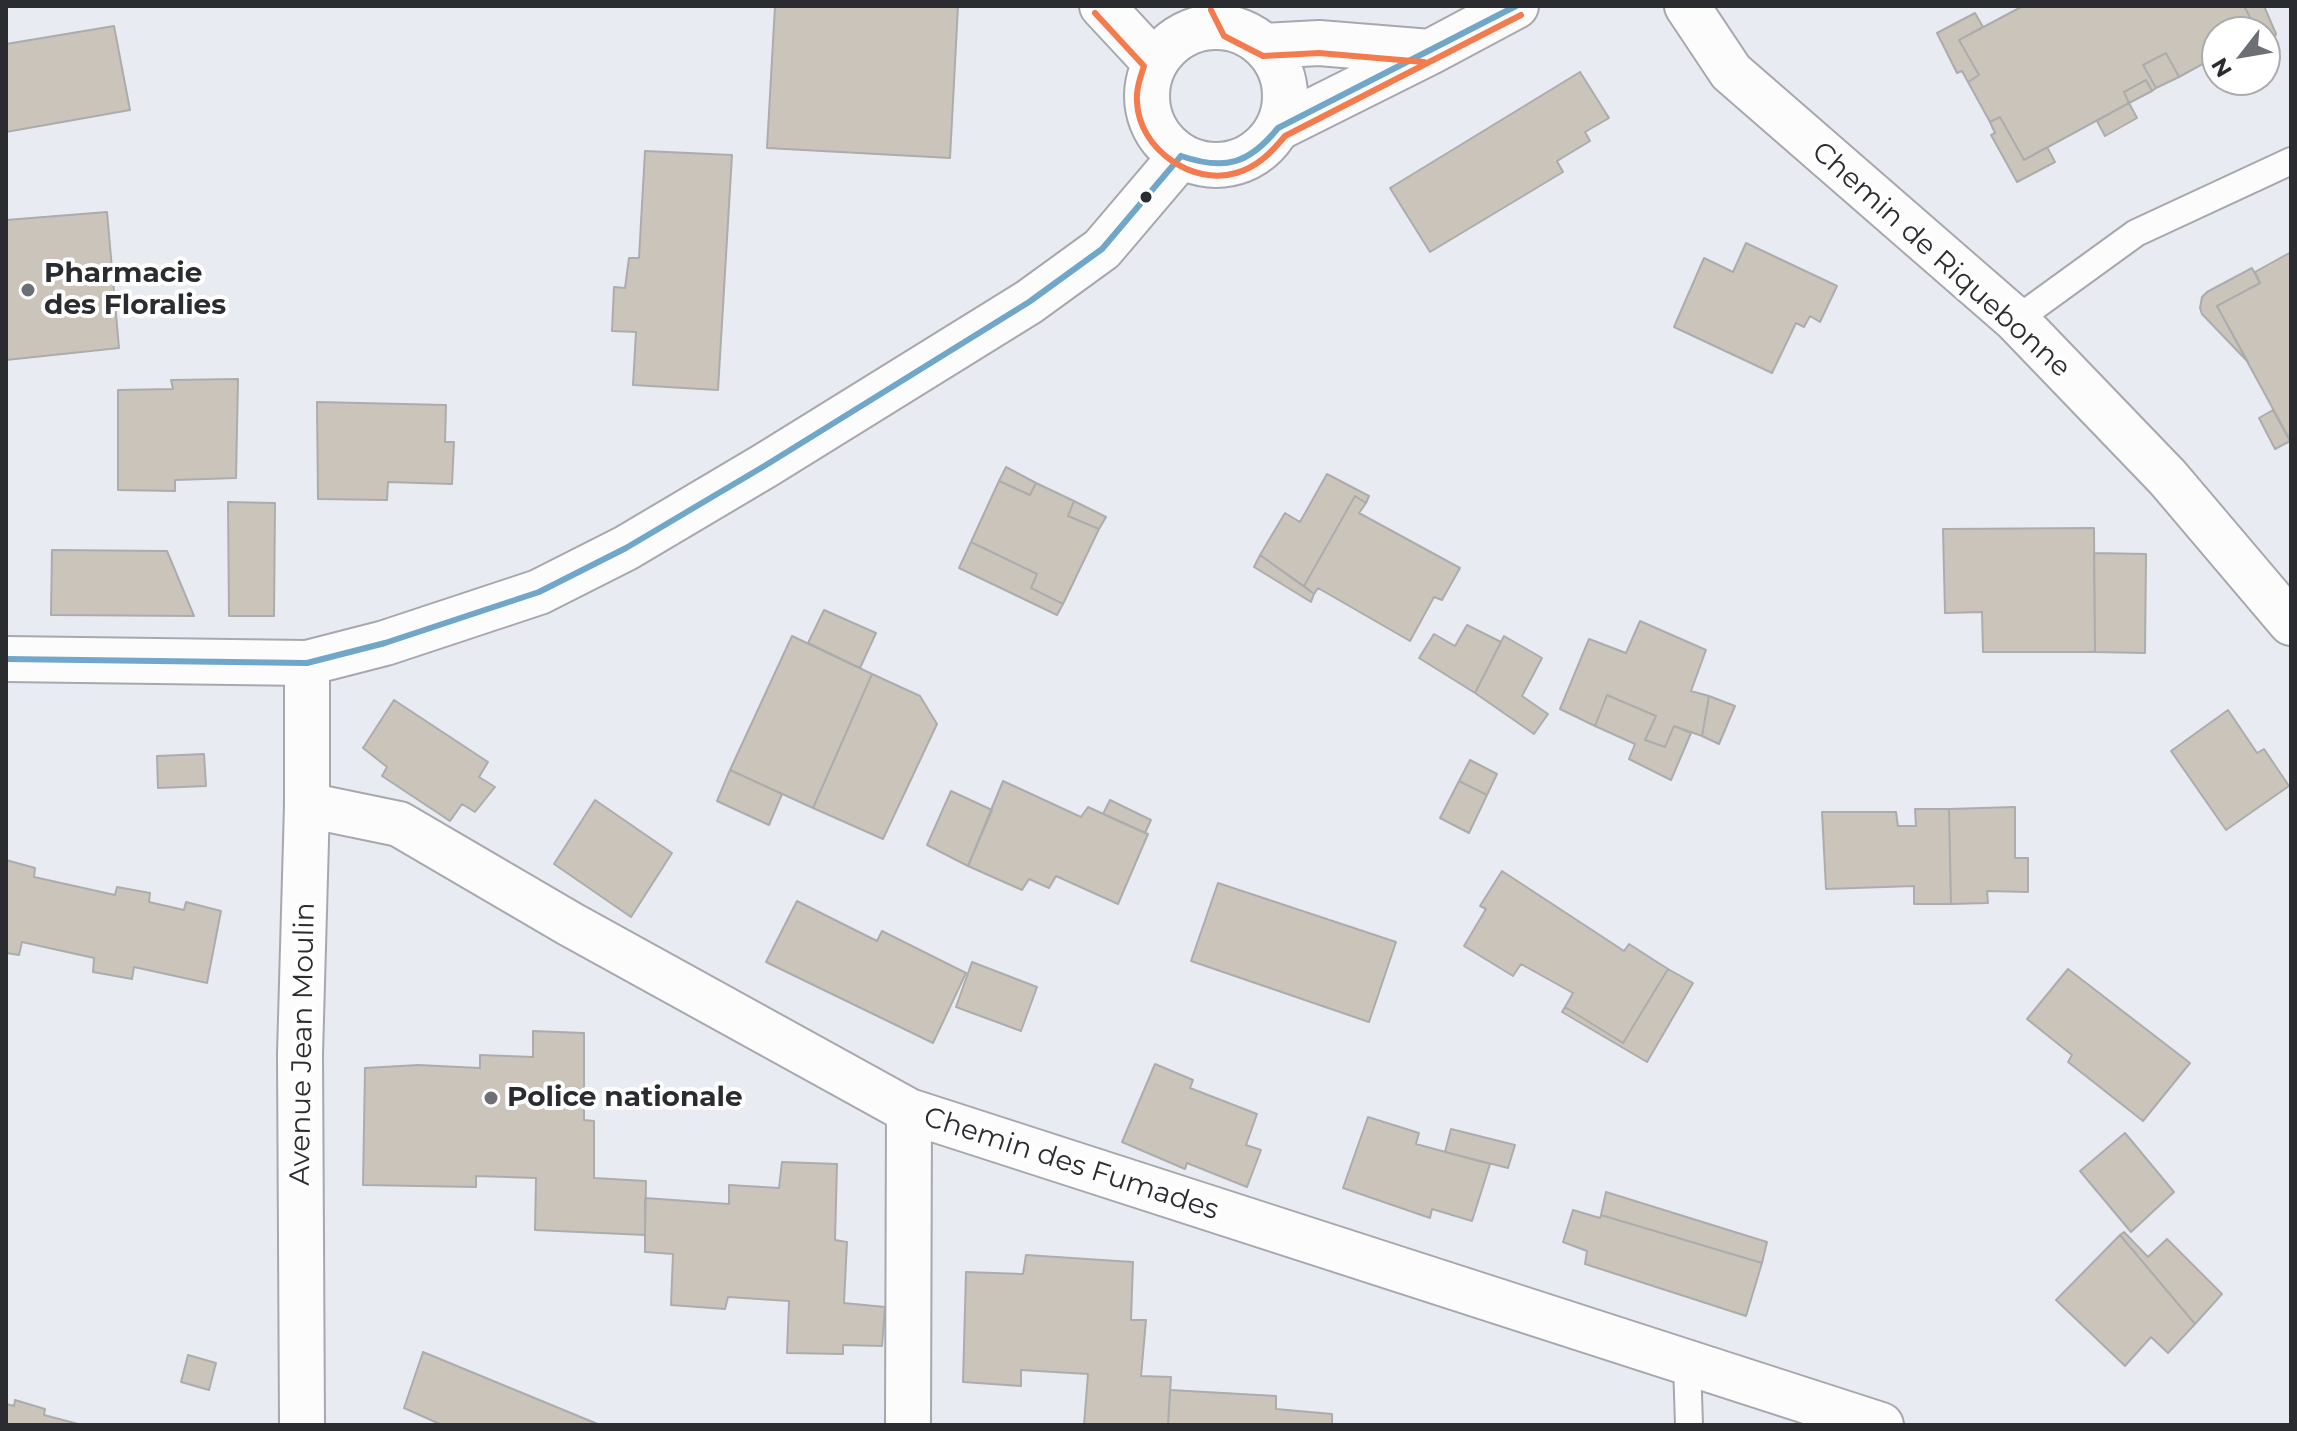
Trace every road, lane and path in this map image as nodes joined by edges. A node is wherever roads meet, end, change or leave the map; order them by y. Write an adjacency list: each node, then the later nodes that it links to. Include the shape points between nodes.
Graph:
1 (1102, 6): 6 (street)
2 (1516, 6): 5 (street)
3 (1687, 6): 10 (street, Chemin de Riquebonne, via 1731,72)
4 (1239, 27): 5 (street, via 1319,43); 6 (street, via 1187,33); 7 (street, via 1277,64 1284,85)
5 (1430, 52): 7 (street)
6 (1155, 63): 8 (street, via 1147,105 1153,125)
7 (1278, 128): 8 (street, via 1246,159 1202,165)
8 (1181, 156): 13 (street, via 1102,249 1029,302 639,541 539,592)
9 (2291, 161): 10 (lane, via 2136,233)
10 (2016, 320): 11 (street, Chemin de Riquebonne, via 2168,478)
11 (2291, 623)
12 (6, 659): 13 (street)
13 (307, 663): 14 (street, Avenue Jean Moulin)
14 (307, 805): 15 (street, Chemin des Fumades, via 399,824); 17 (street, Avenue Jean Moulin, via 300,1054)
15 (909, 1111): 16 (street, Chemin des Fumades); 18 (street)
16 (1687, 1363): 19 (lane); 20 (street, Chemin des Fumades)
17 (302, 1425)
18 (908, 1425)
19 (1689, 1425)
20 (1881, 1425)

